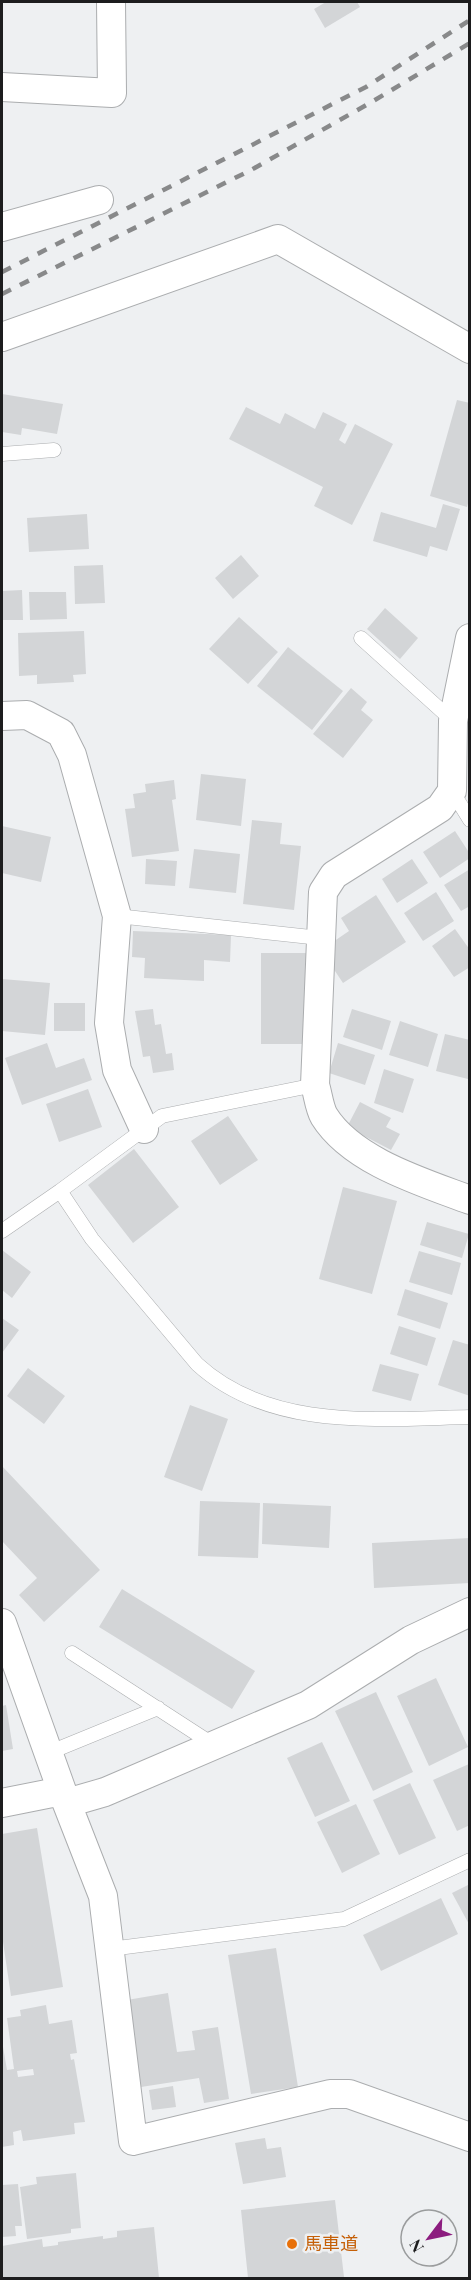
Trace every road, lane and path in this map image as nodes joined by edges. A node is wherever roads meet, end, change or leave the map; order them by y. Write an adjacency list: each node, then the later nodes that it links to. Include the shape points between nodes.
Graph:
1 (111, 2): 2 (street, via 112,93)
2 (2, 87)
3 (99, 200): 4 (street)
4 (2, 227)
5 (2, 337): 6 (street, via 278,239)
6 (470, 349)
7 (54, 450): 8 (lane)
8 (2, 454)
9 (361, 638): 12 (lane)
10 (470, 638): 12 (street)
11 (2, 716): 15 (street, via 27,715 61,733 72,755)
12 (453, 721): 13 (street)
13 (452, 791): 14 (lane); 16 (street, via 440,808 334,875 323,892)
14 (470, 820)
15 (117, 916): 16 (lane); 18 (street, via 109,1023 117,1070)
16 (320, 938): 17 (street)
17 (315, 1084): 18 (lane, via 162,1116); 20 (street, via 323,1114 358,1149 396,1172)
18 (144, 1129): 19 (lane)
19 (60, 1191): 21 (lane); 22 (lane, via 92,1239 197,1364 241,1395 276,1407 343,1419)
20 (470, 1200)
21 (2, 1231)
22 (470, 1418)
23 (470, 1612): 27 (street, via 411,1640 308,1705)
24 (2, 1623): 28 (street)
25 (72, 1653): 26 (lane)
26 (158, 1708): 27 (lane); 28 (lane)
27 (214, 1745): 29 (street, via 105,1792)
28 (48, 1753): 29 (street)
29 (64, 1797): 30 (street); 32 (street, via 103,1896)
30 (2, 1803)
31 (470, 1860): 32 (lane, via 344,1919)
32 (110, 1949): 33 (street, via 133,2141 330,2094 349,2094)
33 (470, 2137)

